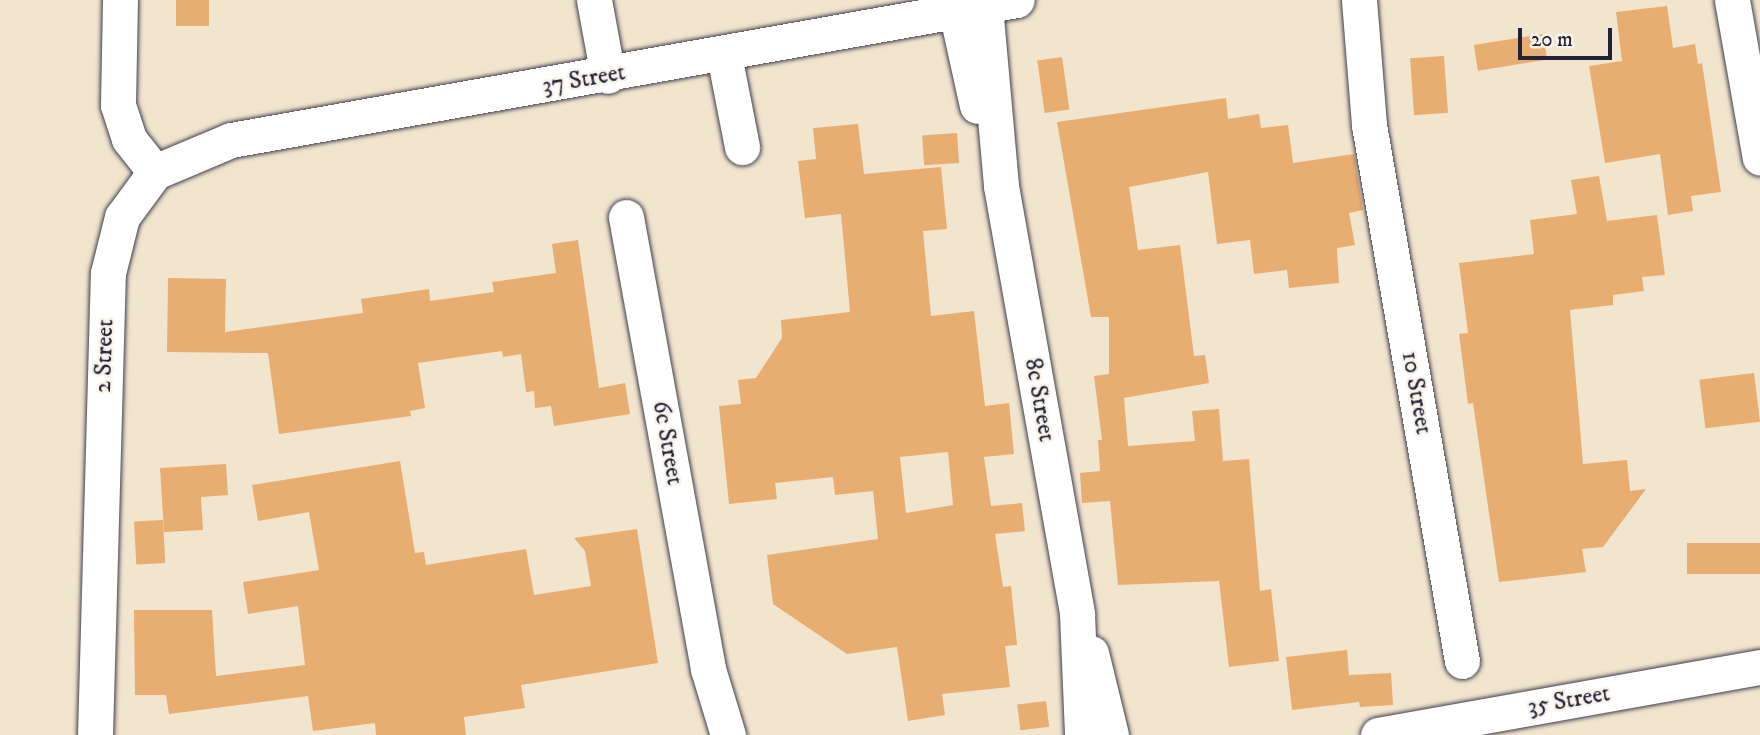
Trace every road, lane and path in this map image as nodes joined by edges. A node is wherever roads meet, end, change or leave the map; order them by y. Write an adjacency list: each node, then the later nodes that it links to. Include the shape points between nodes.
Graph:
1 (120, 0): 12 (street, via 118,106 130,139)
2 (594, 0): 8 (street)
3 (1335, 0): 9 (street, 10 Street)
4 (1359, 0): 9 (street, 10 Street)
5 (1732, 0): 11 (street)
6 (986, 5): 7 (street, 37 Street); 14 (street, 8c Street, via 1001,186)
7 (724, 54): 8 (street, 37 Street); 10 (street)
8 (608, 76): 12 (street, 37 Street, via 231,140)
9 (1369, 125): 15 (street, 10 Street)
10 (742, 147)
11 (1760, 158)
12 (155, 172): 19 (street, 2 Street, via 122,217 108,273)
13 (626, 217): 17 (street, 6c Street)
14 (1077, 614): 22 (street, 8c Street); 23 (street, 8c Street)
15 (1462, 661)
16 (1760, 667): 18 (street, 35 Street)
17 (708, 668): 20 (street, 6c Street); 21 (street, 6c Street)
18 (1475, 727): 24 (street, 35 Street)
19 (95, 735)
20 (711, 735)
21 (728, 735)
22 (1082, 735)
23 (1111, 735)
24 (1378, 735)

